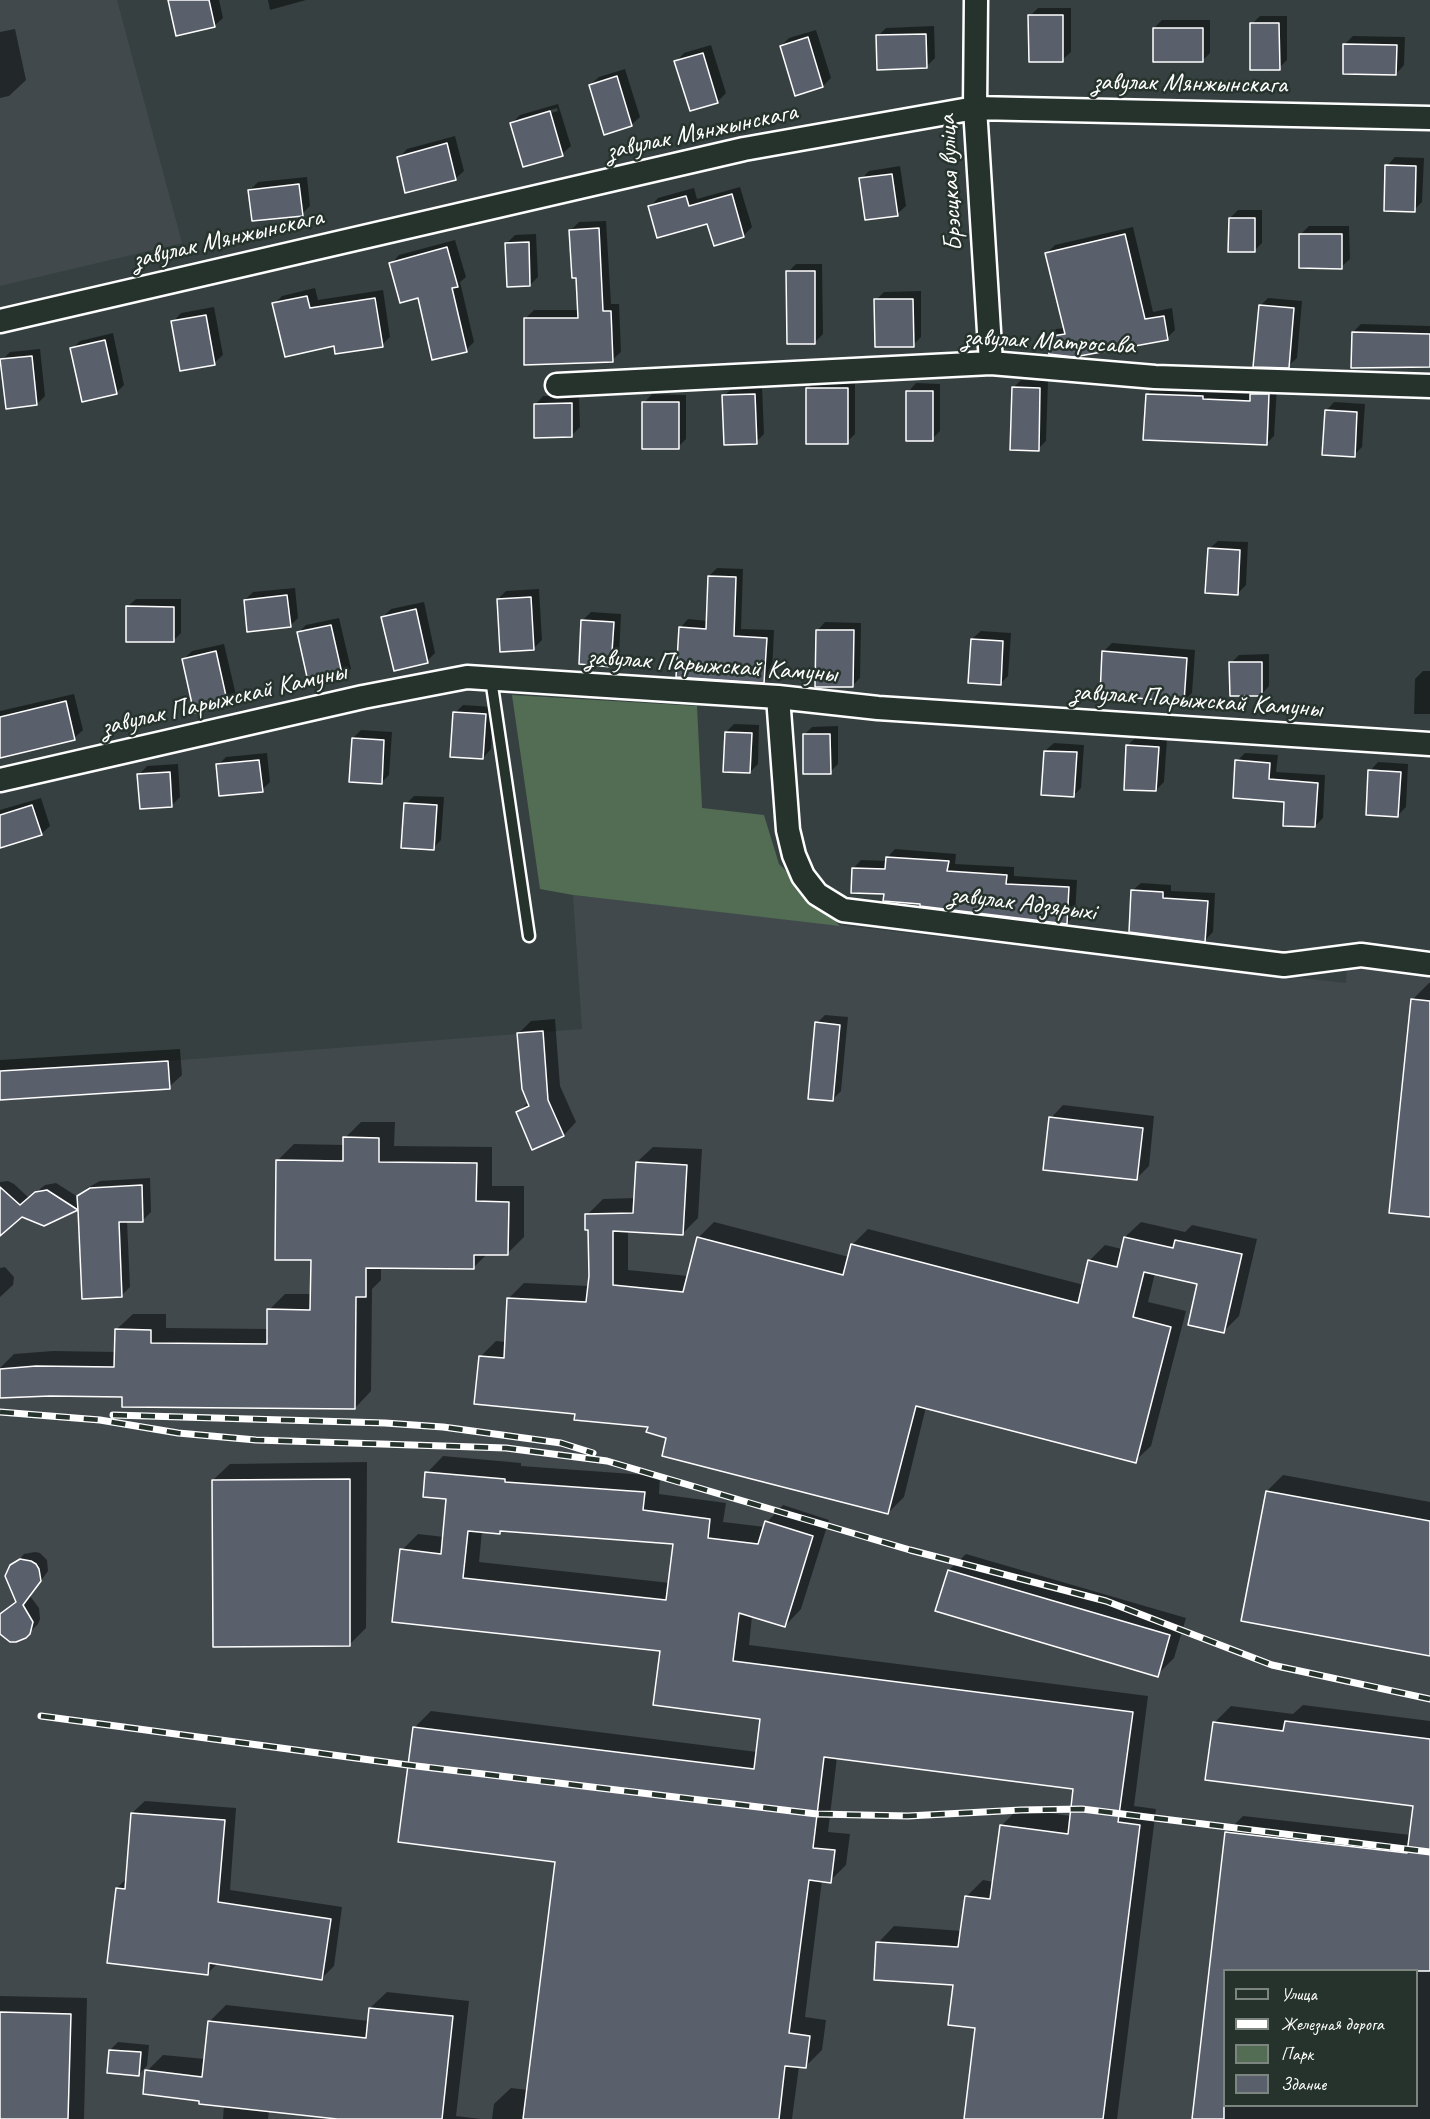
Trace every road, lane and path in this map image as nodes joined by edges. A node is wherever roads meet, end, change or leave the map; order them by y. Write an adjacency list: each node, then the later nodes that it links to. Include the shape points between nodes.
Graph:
1 (976, 0): 2 (street, Брэсцкая вуліца)
2 (975, 108): 3 (street, завулак Мянжынскага); 4 (street, завулак Мянжынскага, via 744,149); 5 (street, Брэсцкая вуліца)
3 (1430, 118)
4 (0, 321)
5 (991, 363): 6 (street, завулак Матросава); 7 (street, завулак Матросава, via 1155,377)
6 (557, 385)
7 (1430, 386)
8 (491, 679): 9 (street, завулак Парыжскай Камуны); 11 (street, завулак Парыжскай Камуны, via 467,677 363,698); 12 (lane)
9 (778, 697): 10 (street, завулак Парыжскай Камуны, via 890,709); 13 (street, завулак Адзярыхі, via 788,830 794,855 817,894 843,910 1284,965 1361,955)
10 (1430, 744)
11 (0, 780)
12 (529, 936)
13 (1430, 964)

